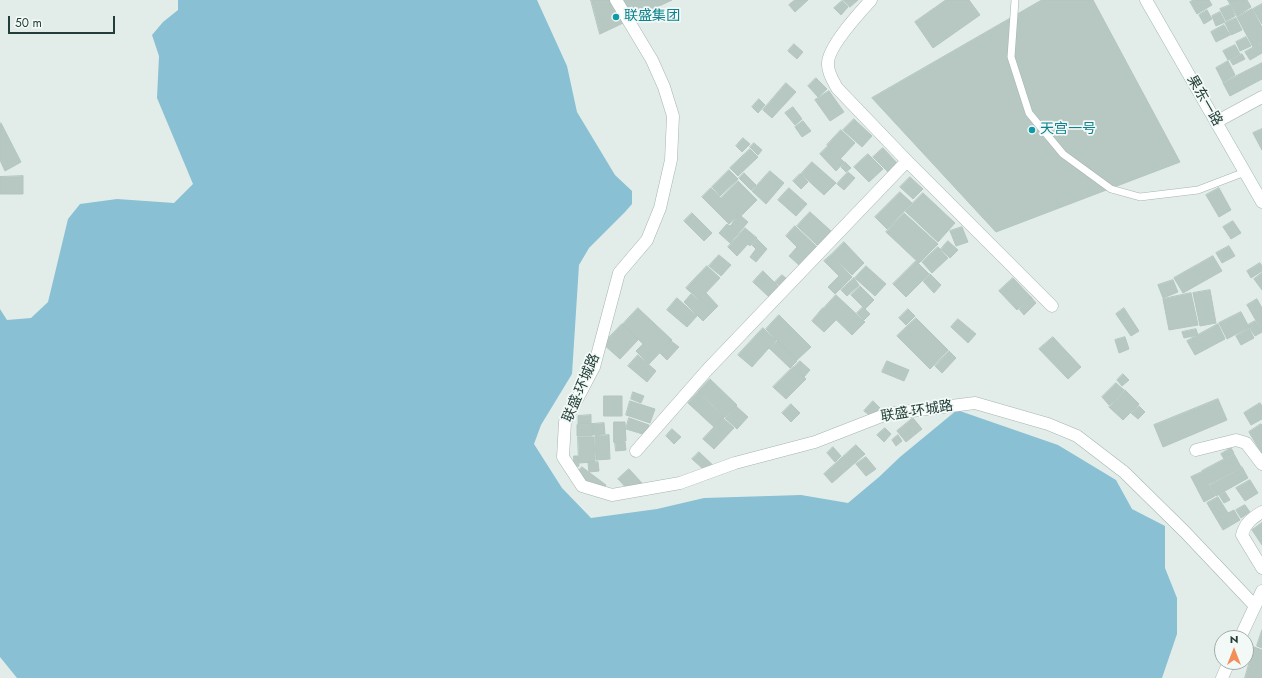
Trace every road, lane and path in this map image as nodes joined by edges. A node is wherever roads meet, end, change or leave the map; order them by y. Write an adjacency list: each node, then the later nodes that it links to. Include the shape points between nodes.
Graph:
1 (616, 0): 17 (street, 联盛-环城路, via 652,60 664,87 673,116 671,160 660,208 647,240 619,273 594,367 565,422 563,457 582,486 612,495 680,483 735,462 815,442 887,414 975,403 1048,424 1077,436 1124,472)
2 (871, 0): 7 (street, via 832,49 827,63 828,69 837,88)
3 (1015, 0): 8 (lane, via 1011,57 1030,113 1063,154 1111,189 1140,197 1198,190)
4 (1146, 0): 6 (street, 果东一路)
5 (1262, 97): 6 (street)
6 (1216, 122): 8 (street, 果东一路)
7 (907, 161): 10 (street); 12 (street, via 708,369)
8 (1245, 172): 9 (street, 果东一路)
9 (1262, 202)
10 (1052, 306)
11 (1196, 450): 13 (street, via 1236,440 1246,443)
12 (636, 451)
13 (1262, 464)
14 (1262, 512): 15 (street, via 1244,527 1242,535)
15 (1262, 568)
16 (1262, 591): 17 (street)
17 (1255, 606): 18 (street)
18 (1244, 630)

